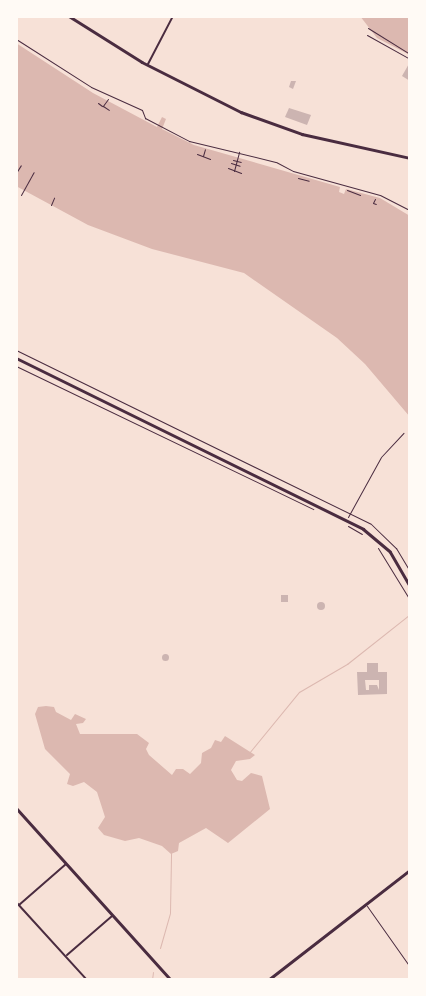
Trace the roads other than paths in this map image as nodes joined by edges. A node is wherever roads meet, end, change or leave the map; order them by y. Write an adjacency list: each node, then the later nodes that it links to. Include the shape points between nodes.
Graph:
1 (69, 16): 3 (street)
2 (173, 16): 3 (street)
3 (148, 64): 4 (street, via 242,112 302,134)
4 (410, 158)
5 (16, 358): 6 (main road, via 363,529 390,552)
6 (410, 586)
7 (16, 808): 8 (main road)
8 (66, 864): 12 (street); 13 (main road)
9 (410, 870): 11 (main road)
10 (16, 902): 12 (street)
11 (366, 904): 15 (lane); 18 (main road)
12 (19, 906): 14 (street)
13 (113, 915): 14 (street); 17 (main road)
14 (66, 955): 16 (street)
15 (410, 966)
16 (87, 980)
17 (171, 980)
18 (268, 980)

